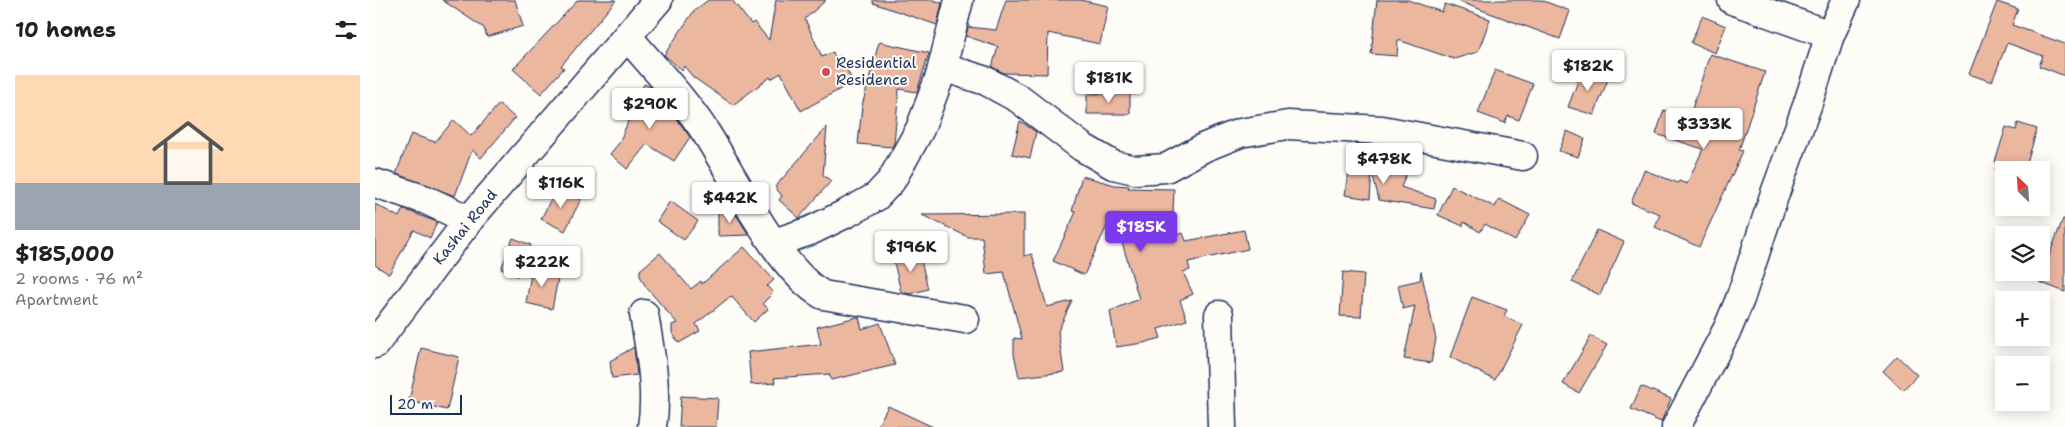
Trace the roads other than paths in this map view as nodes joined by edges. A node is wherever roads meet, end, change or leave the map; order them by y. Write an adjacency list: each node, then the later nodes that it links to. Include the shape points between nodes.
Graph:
1 (658, 0): 6 (street, Kashai Road)
2 (959, 0): 7 (street)
3 (1732, 0): 5 (street)
4 (1846, 0): 5 (street)
5 (1830, 35): 18 (street, via 1740,299)
6 (627, 36): 10 (street, Kashai Road); 11 (street, via 705,132)
7 (943, 67): 8 (street, via 985,81 1019,99 1082,147 1113,165 1135,170 1166,168 1240,133 1288,125 1382,130); 11 (street, via 920,129 891,181 876,197 810,231)
8 (1523, 156)
9 (375, 183): 10 (street, via 426,200)
10 (469, 220): 15 (street, Kashai Road)
11 (774, 243): 14 (street, via 797,274 823,295)
12 (644, 314): 16 (street, via 652,365 655,412)
13 (1219, 315): 17 (street)
14 (965, 319)
15 (375, 344)
16 (652, 427)
17 (1222, 427)
18 (1676, 427)

